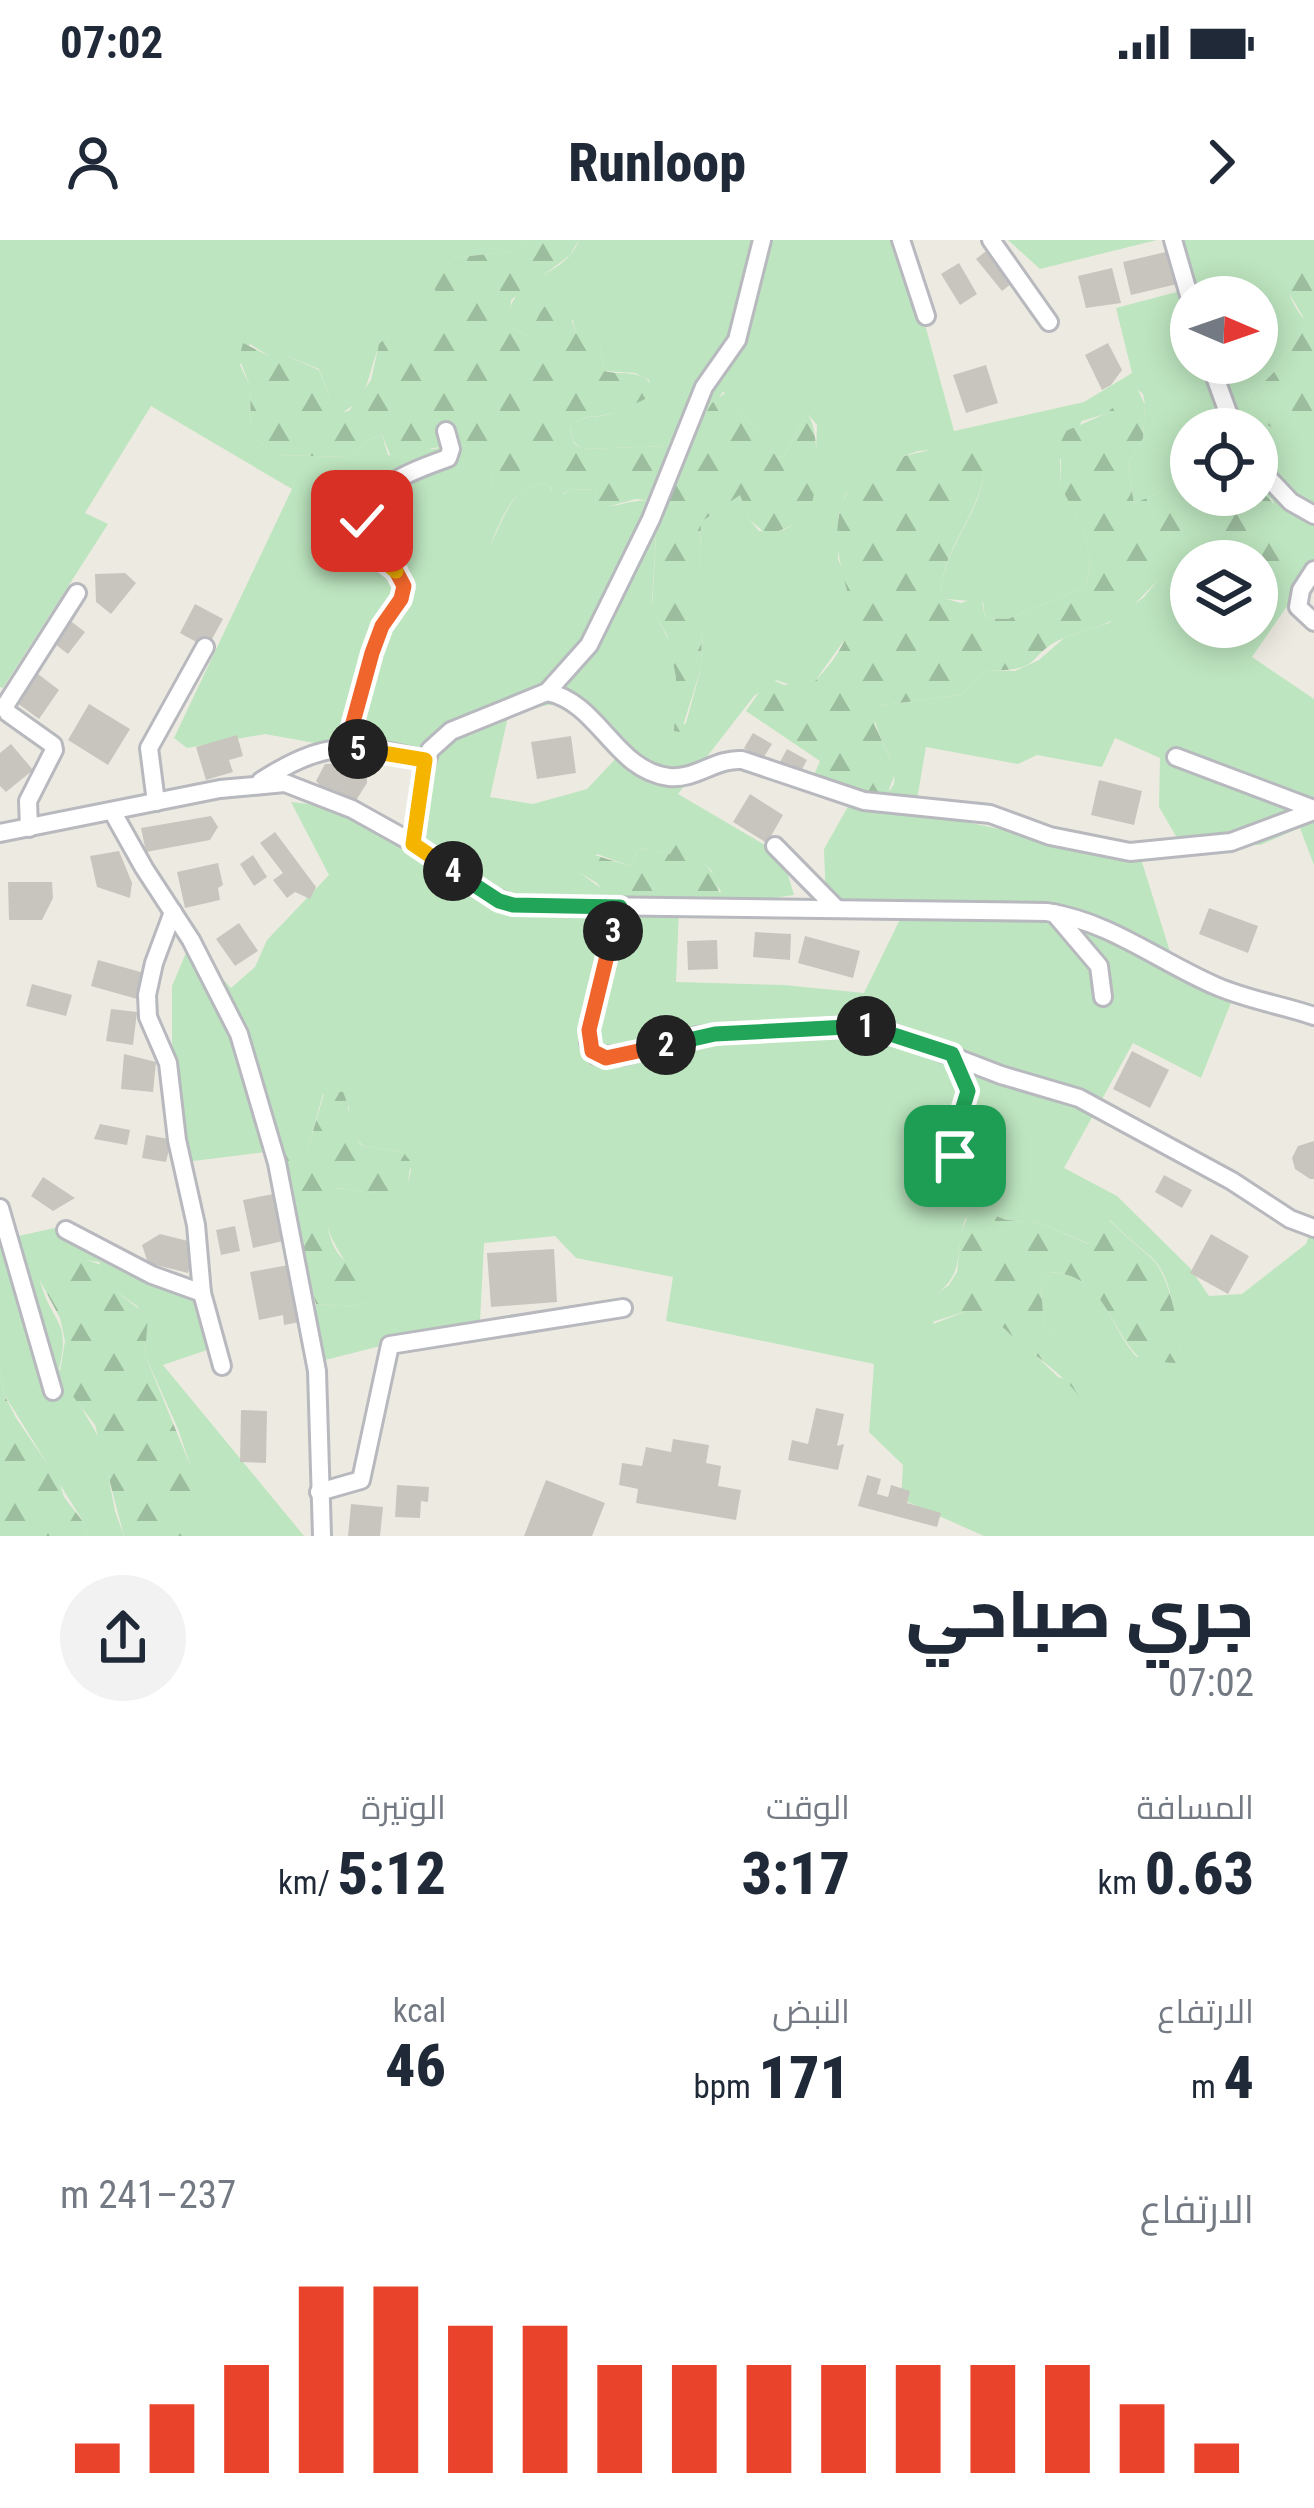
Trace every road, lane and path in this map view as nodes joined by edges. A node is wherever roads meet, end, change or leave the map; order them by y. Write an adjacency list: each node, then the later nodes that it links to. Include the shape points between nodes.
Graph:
1 (762, 240): 15 (street, via 737,340 704,387 589,645)
2 (901, 240): 6 (street)
3 (992, 240): 7 (street)
4 (1173, 240): 5 (street)
5 (1183, 276)
6 (926, 316)
7 (1049, 322)
8 (446, 431): 16 (street, via 448,458 384,486 362,521 363,545 404,586 372,653)
9 (1278, 488): 10 (street)
10 (1314, 515)
11 (1314, 570): 13 (street, via 1298,608)
12 (77, 593): 24 (street, via 5,706 54,750)
13 (1314, 622)
14 (205, 647): 20 (street, via 149,748)
15 (547, 692): 18 (street, via 451,731); 21 (street, via 578,704 627,757 666,777 742,760 864,801 990,814 1130,852 1231,842)
16 (346, 748): 18 (street); 19 (street, via 299,758)
17 (1175, 757): 21 (street)
18 (425, 760): 25 (street)
19 (260, 782): 20 (street); 25 (street, via 302,787)
20 (156, 802): 22 (street)
21 (1314, 810)
22 (112, 811): 24 (street); 29 (street)
23 (0, 813): 24 (street)
24 (15, 831)
25 (413, 844): 27 (street, via 513,905)
26 (775, 846): 28 (street)
27 (620, 907): 28 (street); 33 (street, via 589,1030 601,1057 697,1036 856,1025)
28 (836, 908): 30 (street)
29 (173, 913): 38 (street, via 149,983 148,1017 168,1063); 42 (street, via 238,1034 277,1162 316,1371)
30 (1054, 913): 31 (street, via 1099,966); 32 (street, via 1135,941 1214,985)
31 (1103, 997)
32 (1314, 1016)
33 (952, 1054): 34 (street, via 968,1091 961,1145 952,1157); 36 (street, via 1100,1108)
34 (932, 1149)
35 (0, 1208): 41 (street)
36 (1314, 1228)
37 (66, 1231): 38 (street)
38 (202, 1293): 40 (street)
39 (623, 1308): 42 (street, via 390,1345 361,1480)
40 (222, 1366)
41 (53, 1391)
42 (319, 1492): 43 (street)
43 (322, 1536)

